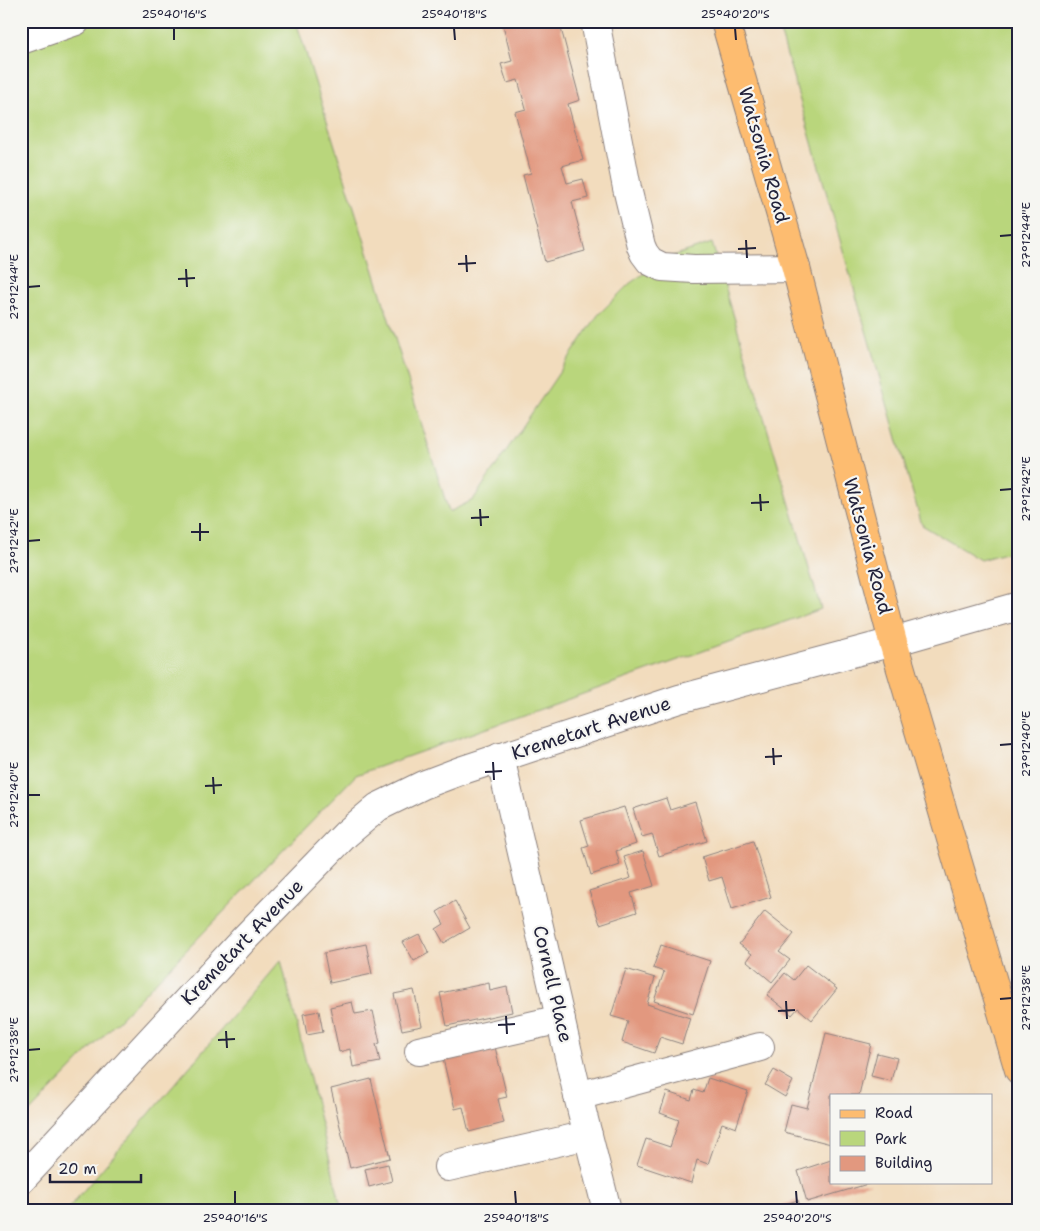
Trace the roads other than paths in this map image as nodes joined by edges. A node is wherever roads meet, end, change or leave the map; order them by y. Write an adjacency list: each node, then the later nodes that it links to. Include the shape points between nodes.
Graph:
1 (76, 21): 4 (street)
2 (595, 21): 5 (street, via 627,188 641,246 650,261 662,267 694,269)
3 (725, 21): 5 (main road, Watsonia Road)
4 (22, 40)
5 (796, 268): 7 (main road, Watsonia Road)
6 (1019, 606): 7 (street, Kremetart Avenue)
7 (893, 642): 8 (street, Kremetart Avenue, via 679,699); 12 (main road, Watsonia Road)
8 (500, 758): 9 (street, Cornell Place); 16 (street, Kremetart Avenue, via 423,785 378,807 346,834)
9 (561, 1019): 11 (street); 13 (street, Cornell Place)
10 (760, 1047): 13 (street)
11 (419, 1051)
12 (1019, 1070)
13 (578, 1096): 14 (street, Cornell Place)
14 (588, 1135): 15 (street); 17 (street, Cornell Place)
15 (448, 1166)
16 (21, 1180)
17 (607, 1210)

